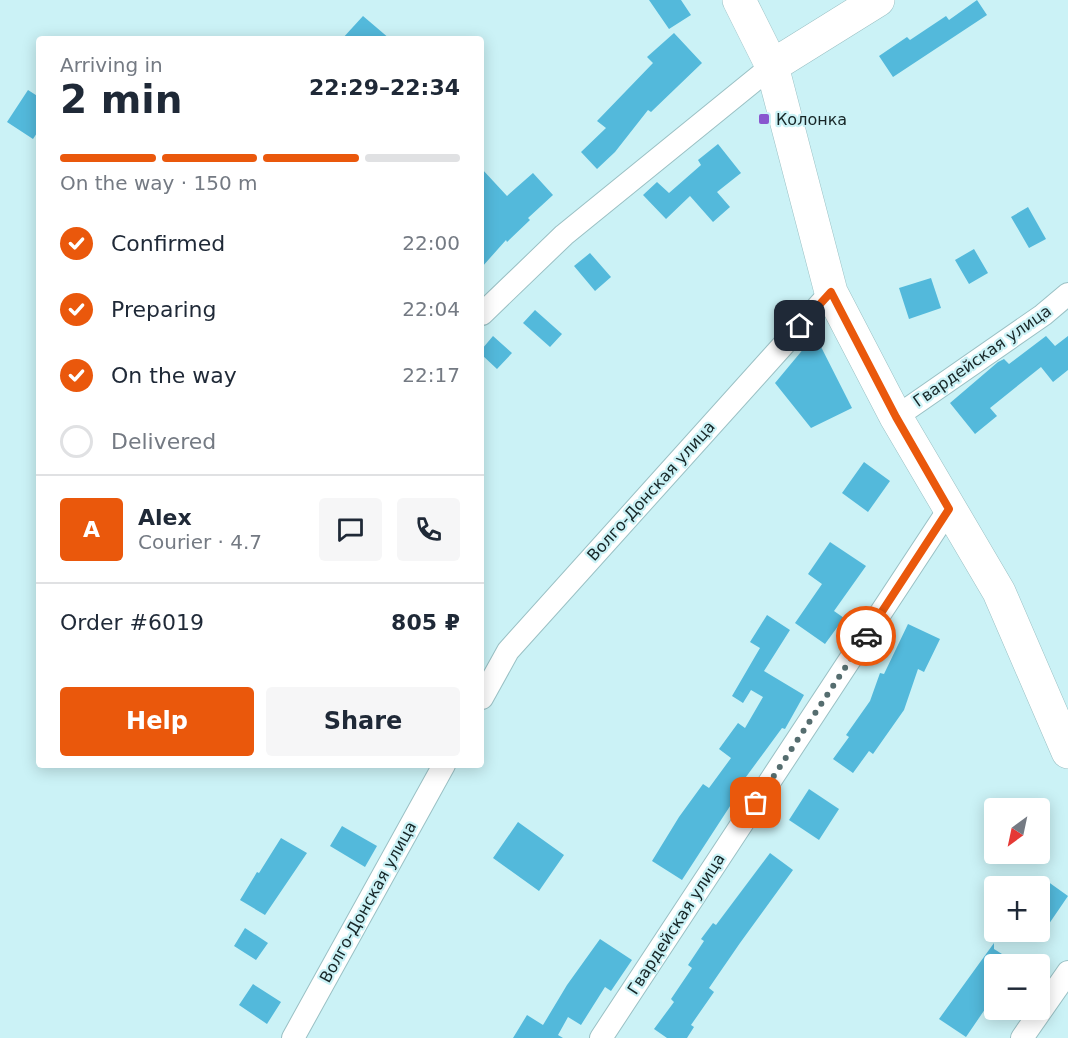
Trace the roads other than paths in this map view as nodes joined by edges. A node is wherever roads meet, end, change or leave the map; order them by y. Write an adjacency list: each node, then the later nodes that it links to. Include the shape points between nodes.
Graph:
1 (739, 0): 3 (street)
2 (878, 0): 3 (street)
3 (772, 66): 4 (street); 6 (street, via 564,235)
4 (831, 292): 7 (street); 9 (street, Волго-Донская улица, via 508,651)
5 (1068, 294): 7 (street, Гвардейская улица)
6 (484, 312)
7 (896, 417): 8 (street)
8 (949, 509): 10 (street, via 999,592); 14 (street, Гвардейская улица)
9 (484, 694)
10 (1068, 752)
11 (442, 768): 13 (street, Волго-Донская улица)
12 (1068, 972): 15 (street)
13 (292, 1038)
14 (601, 1038)
15 (1022, 1038)

